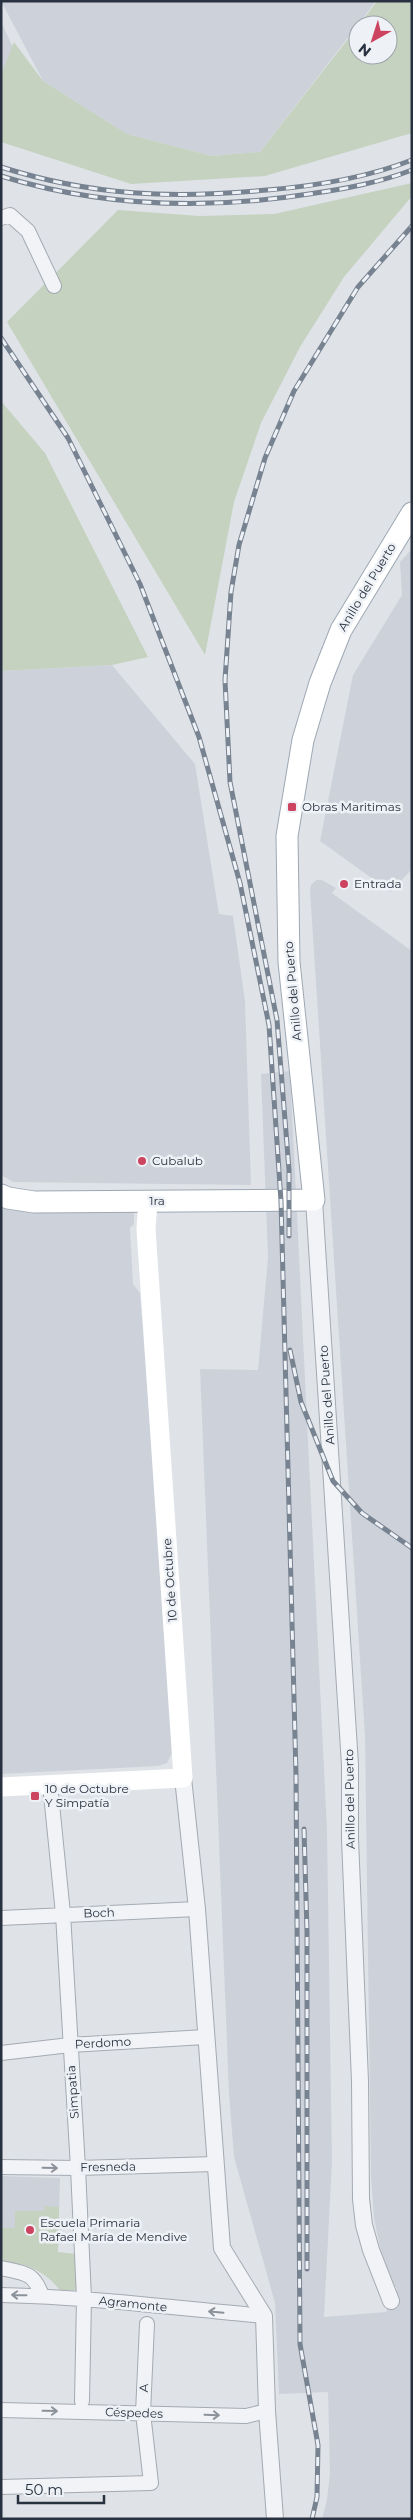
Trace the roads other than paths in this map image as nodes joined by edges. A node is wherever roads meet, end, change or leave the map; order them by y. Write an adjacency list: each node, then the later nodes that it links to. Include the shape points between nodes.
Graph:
1 (1, 218): 2 (street, via 10,215 28,231)
2 (54, 286)
3 (412, 513): 5 (main road, Anillo del Puerto, via 341,630 323,675 303,740 287,836 289,962)
4 (1, 1195): 6 (main road, 1ra, via 34,1202)
5 (314, 1200): 6 (main road, 1ra); 23 (street, Anillo del Puerto, via 350,1765 361,2199 371,2250)
6 (148, 1201): 7 (main road, 10 de Octubre, via 146,1229)
7 (183, 1778): 8 (main road); 10 (street)
8 (50, 1784): 9 (main road); 11 (street, Simpatia)
9 (1, 1787)
10 (196, 1909): 11 (street, Boch); 13 (street)
11 (63, 1914): 12 (street, Boch); 14 (street, Simpatia)
12 (1, 1918)
13 (205, 2037): 14 (street, Perdomo); 16 (street)
14 (70, 2045): 15 (street, Perdomo); 18 (street, Simpatia)
15 (1, 2053)
16 (215, 2164): 18 (street, Fresneda); 24 (street, via 222,2248)
17 (1, 2167): 18 (street, Fresneda, one-way to 18)
18 (78, 2168): 22 (street, Simpatia)
19 (1, 2268): 21 (street, via 27,2274 37,2281)
20 (1, 2295): 21 (street, Agramonte, one-way to 20)
21 (42, 2296): 22 (street, Agramonte)
22 (84, 2298): 24 (street, Agramonte, one-way to 22); 26 (street, Simpatia)
23 (391, 2300)
24 (264, 2316): 28 (street)
25 (147, 2324): 29 (street, A)
26 (82, 2401)
27 (1, 2410): 29 (street, Céspedes, one-way to 29)
28 (267, 2411): 29 (street, Céspedes, one-way to 28, via 246,2416); 32 (street)
29 (143, 2413): 31 (street, A, via 151,2483)
30 (1, 2482): 31 (street)
31 (2, 2487)
32 (275, 2519)

